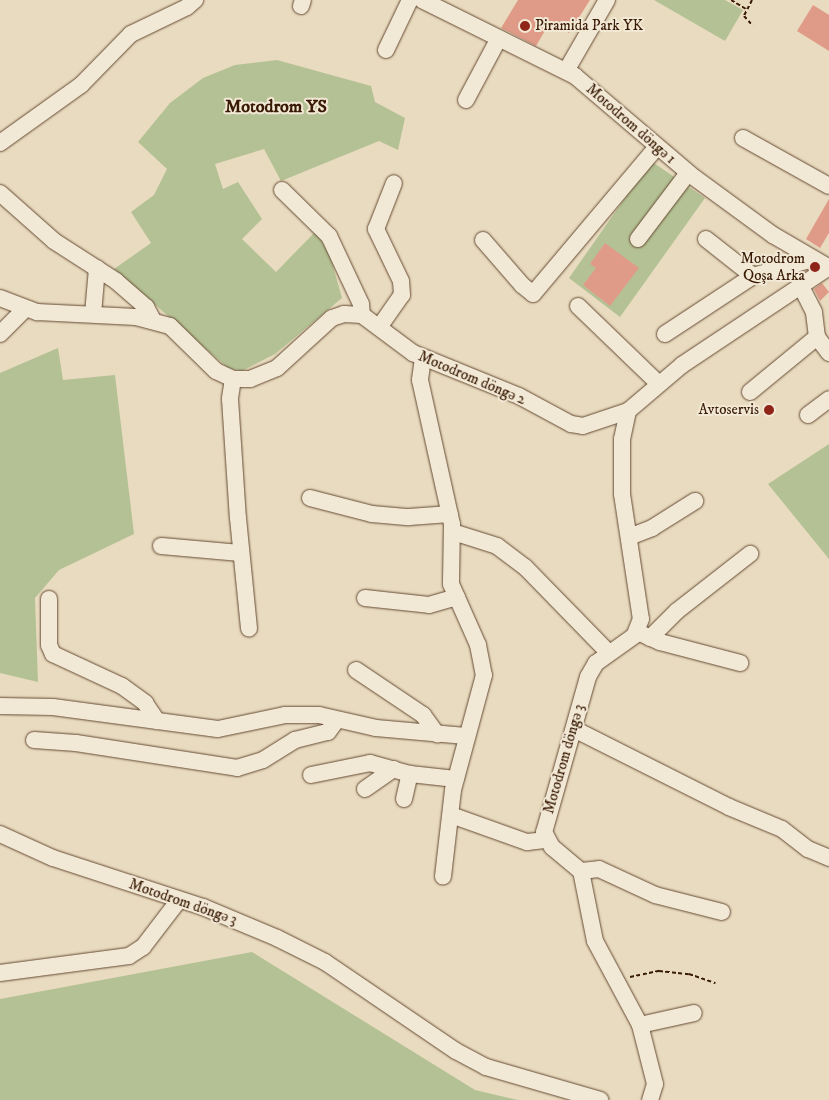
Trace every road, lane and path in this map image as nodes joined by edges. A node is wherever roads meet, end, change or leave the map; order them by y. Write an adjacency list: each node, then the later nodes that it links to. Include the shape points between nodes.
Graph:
1 (195, 0): 14 (street, via 131,34 72,93)
2 (410, 0): 10 (street)
3 (422, 0): 9 (street, Motodrom döngə 1)
4 (607, 0): 11 (street)
5 (730, 0): 7 (path)
6 (752, 0): 7 (path)
7 (746, 9): 8 (path, via 744,19)
8 (753, 26)
9 (499, 38): 11 (street, Motodrom döngə 1); 12 (street)
10 (386, 50)
11 (566, 71): 15 (street, Motodrom döngə 1, via 590,87)
12 (466, 100)
13 (743, 138): 18 (street)
14 (0, 143)
15 (656, 148): 16 (street, Motodrom döngə 1); 23 (street, via 533,294 522,286)
16 (688, 173): 21 (street); 24 (street, Motodrom döngə 1, via 773,236)
17 (394, 183): 35 (street, via 376,229 401,281 402,295)
18 (829, 186)
19 (282, 190): 33 (street, via 329,236)
20 (0, 193): 26 (street, via 54,241)
21 (638, 239)
22 (706, 239): 27 (street)
23 (483, 240)
24 (813, 259): 25 (street, Motodrom döngə 1); 27 (street)
25 (829, 267): 28 (street, Motodrom döngə 2)
26 (97, 268): 32 (street); 34 (street, via 146,306)
27 (753, 276): 37 (street)
28 (801, 286): 38 (street, via 814,312); 42 (street, Motodrom döngə 2)
29 (0, 298): 31 (street)
30 (578, 306): 42 (street)
31 (25, 309): 32 (street, via 53,314); 36 (street)
32 (94, 314): 34 (street)
33 (362, 315): 35 (street, Motodrom döngə 2); 41 (street, via 344,314 332,318 277,368 250,379)
34 (153, 320): 41 (street, via 170,326 216,371)
35 (380, 326): 40 (street, Motodrom döngə 2)
36 (0, 334)
37 (665, 334)
38 (816, 337): 39 (street); 43 (street)
39 (829, 353)
40 (422, 358): 45 (street, Motodrom döngə 2, via 503,389 576,425 592,425); 49 (street, via 420,380)
41 (233, 379): 53 (street, via 230,399)
42 (659, 384): 45 (street, Motodrom döngə 2)
43 (750, 392)
44 (829, 399): 46 (street)
45 (628, 411): 51 (street, via 623,428 622,494)
46 (808, 415)
47 (310, 498): 49 (street, via 372,514 409,517)
48 (695, 501): 51 (street, via 652,528)
49 (450, 514): 50 (street)
50 (453, 532): 55 (street, via 450,571); 60 (street, via 497,546 525,567)
51 (629, 536): 59 (street)
52 (161, 546): 53 (street)
53 (241, 553): 58 (street)
54 (750, 554): 59 (street, Motodrom döngə 3)
55 (457, 597): 56 (street, via 429,605); 70 (street, via 478,645 484,675)
56 (365, 598)
57 (49, 599): 66 (street, via 49,645 53,654 122,686 145,703)
58 (249, 628)
59 (644, 635): 60 (street, Motodrom döngə 3); 61 (street)
60 (609, 653): 68 (street, Motodrom döngə 3, via 590,671)
61 (740, 663)
62 (356, 670): 69 (street, via 423,715)
63 (0, 694): 64 (street)
64 (18, 704): 65 (street); 66 (street)
65 (0, 706)
66 (157, 721): 67 (street, via 218,729 285,715 319,715)
67 (336, 721): 69 (street); 71 (street, via 328,732 295,740 263,760 237,768 76,743)
68 (574, 729): 80 (street, Motodrom döngə 3, via 545,825); 81 (street, via 729,807 782,828 808,849)
69 (437, 734): 70 (street)
70 (466, 736): 75 (street)
71 (34, 740)
72 (394, 769): 73 (street); 74 (street, via 370,763 350,770); 76 (street)
73 (410, 774): 75 (street); 77 (street)
74 (312, 775)
75 (456, 779): 78 (street)
76 (364, 789)
77 (404, 799)
78 (451, 815): 80 (street, via 527,842); 83 (street)
79 (0, 834): 84 (street, Motodrom döngə 3, via 53,858)
80 (547, 840): 82 (street)
81 (829, 858)
82 (581, 871): 85 (street, via 599,869 655,895); 87 (street, via 595,941)
83 (443, 876)
84 (179, 900): 86 (street, via 143,947 130,956); 91 (street, Motodrom döngə 3, via 240,922 325,962 456,1051 486,1067)
85 (722, 912)
86 (0, 973)
87 (616, 982): 88 (path, via 659,971 689,974); 90 (street)
88 (715, 983)
89 (694, 1013): 90 (street)
90 (640, 1025): 92 (street, via 655,1084)
91 (600, 1100)
92 (650, 1100)

